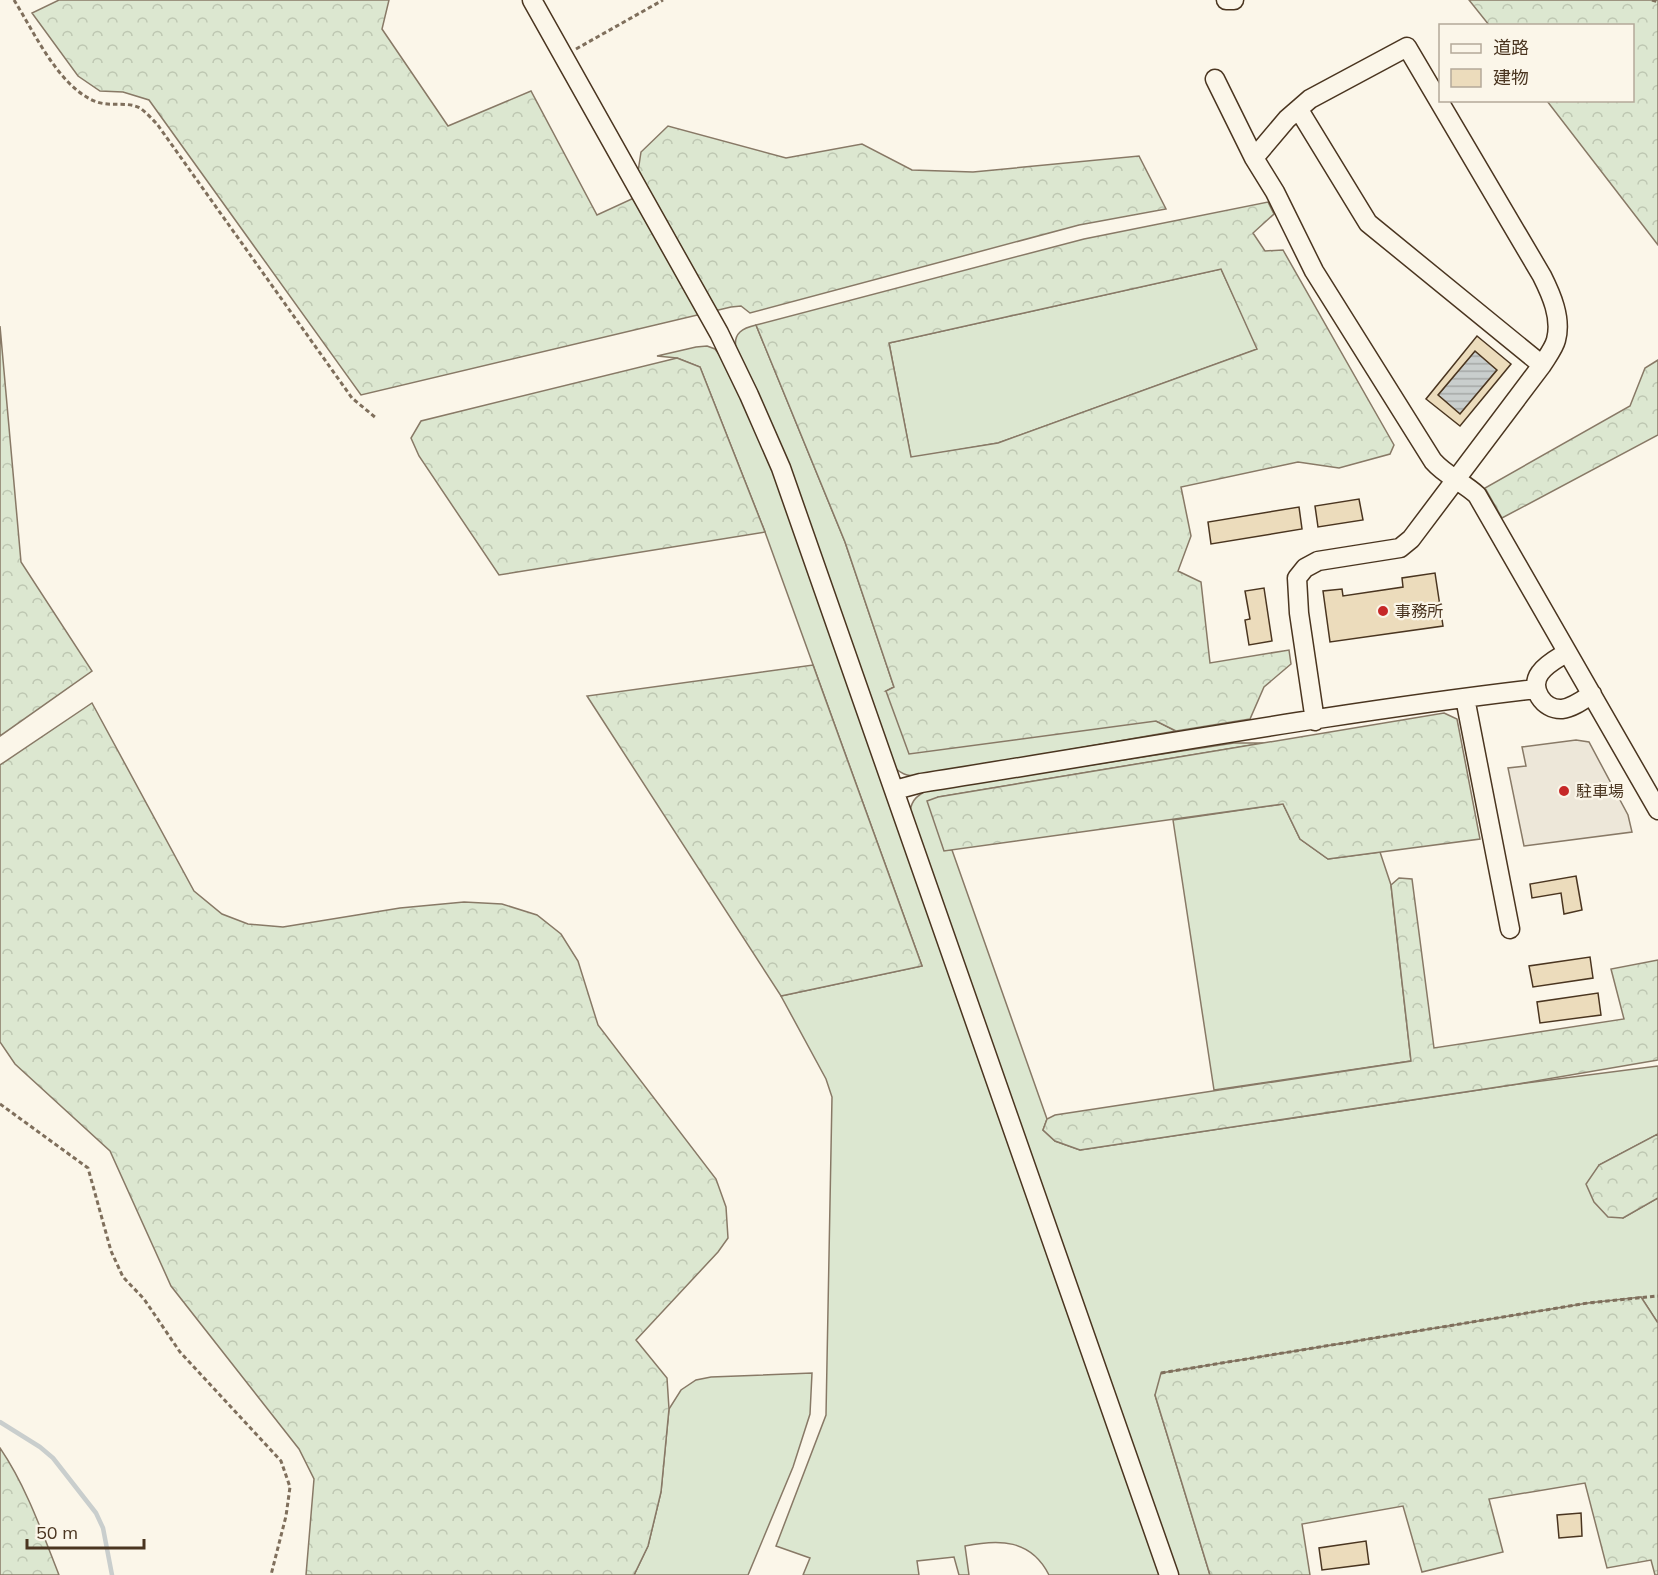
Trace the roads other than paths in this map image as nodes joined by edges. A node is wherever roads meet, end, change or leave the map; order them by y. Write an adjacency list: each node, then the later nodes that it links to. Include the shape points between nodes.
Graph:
1 (532, 0): 16 (street, via 719,333 749,395 781,468)
2 (1226, 0): 3 (street)
3 (1234, 0)
4 (1215, 79): 8 (street)
5 (1439, 102): 9 (street, via 1552,296 1556,339)
6 (1439, 102): 7 (street, via 1407,47 1310,99)
7 (1299, 110): 8 (street); 9 (street, via 1368,223)
8 (1254, 158): 10 (street, via 1314,271 1433,461)
9 (1542, 365): 10 (street)
10 (1456, 481): 11 (street, via 1477,495); 15 (street, via 1400,548 1318,561 1305,568 1297,579)
11 (1566, 652): 12 (street, via 1541,671); 13 (street)
12 (1536, 689): 13 (street, via 1541,700 1554,708 1570,706); 14 (street)
13 (1592, 694): 17 (street)
14 (1465, 698): 15 (street); 18 (street)
15 (1316, 721): 16 (street)
16 (895, 790): 19 (street)
17 (1658, 810)
18 (1510, 929)
19 (1169, 1575)

